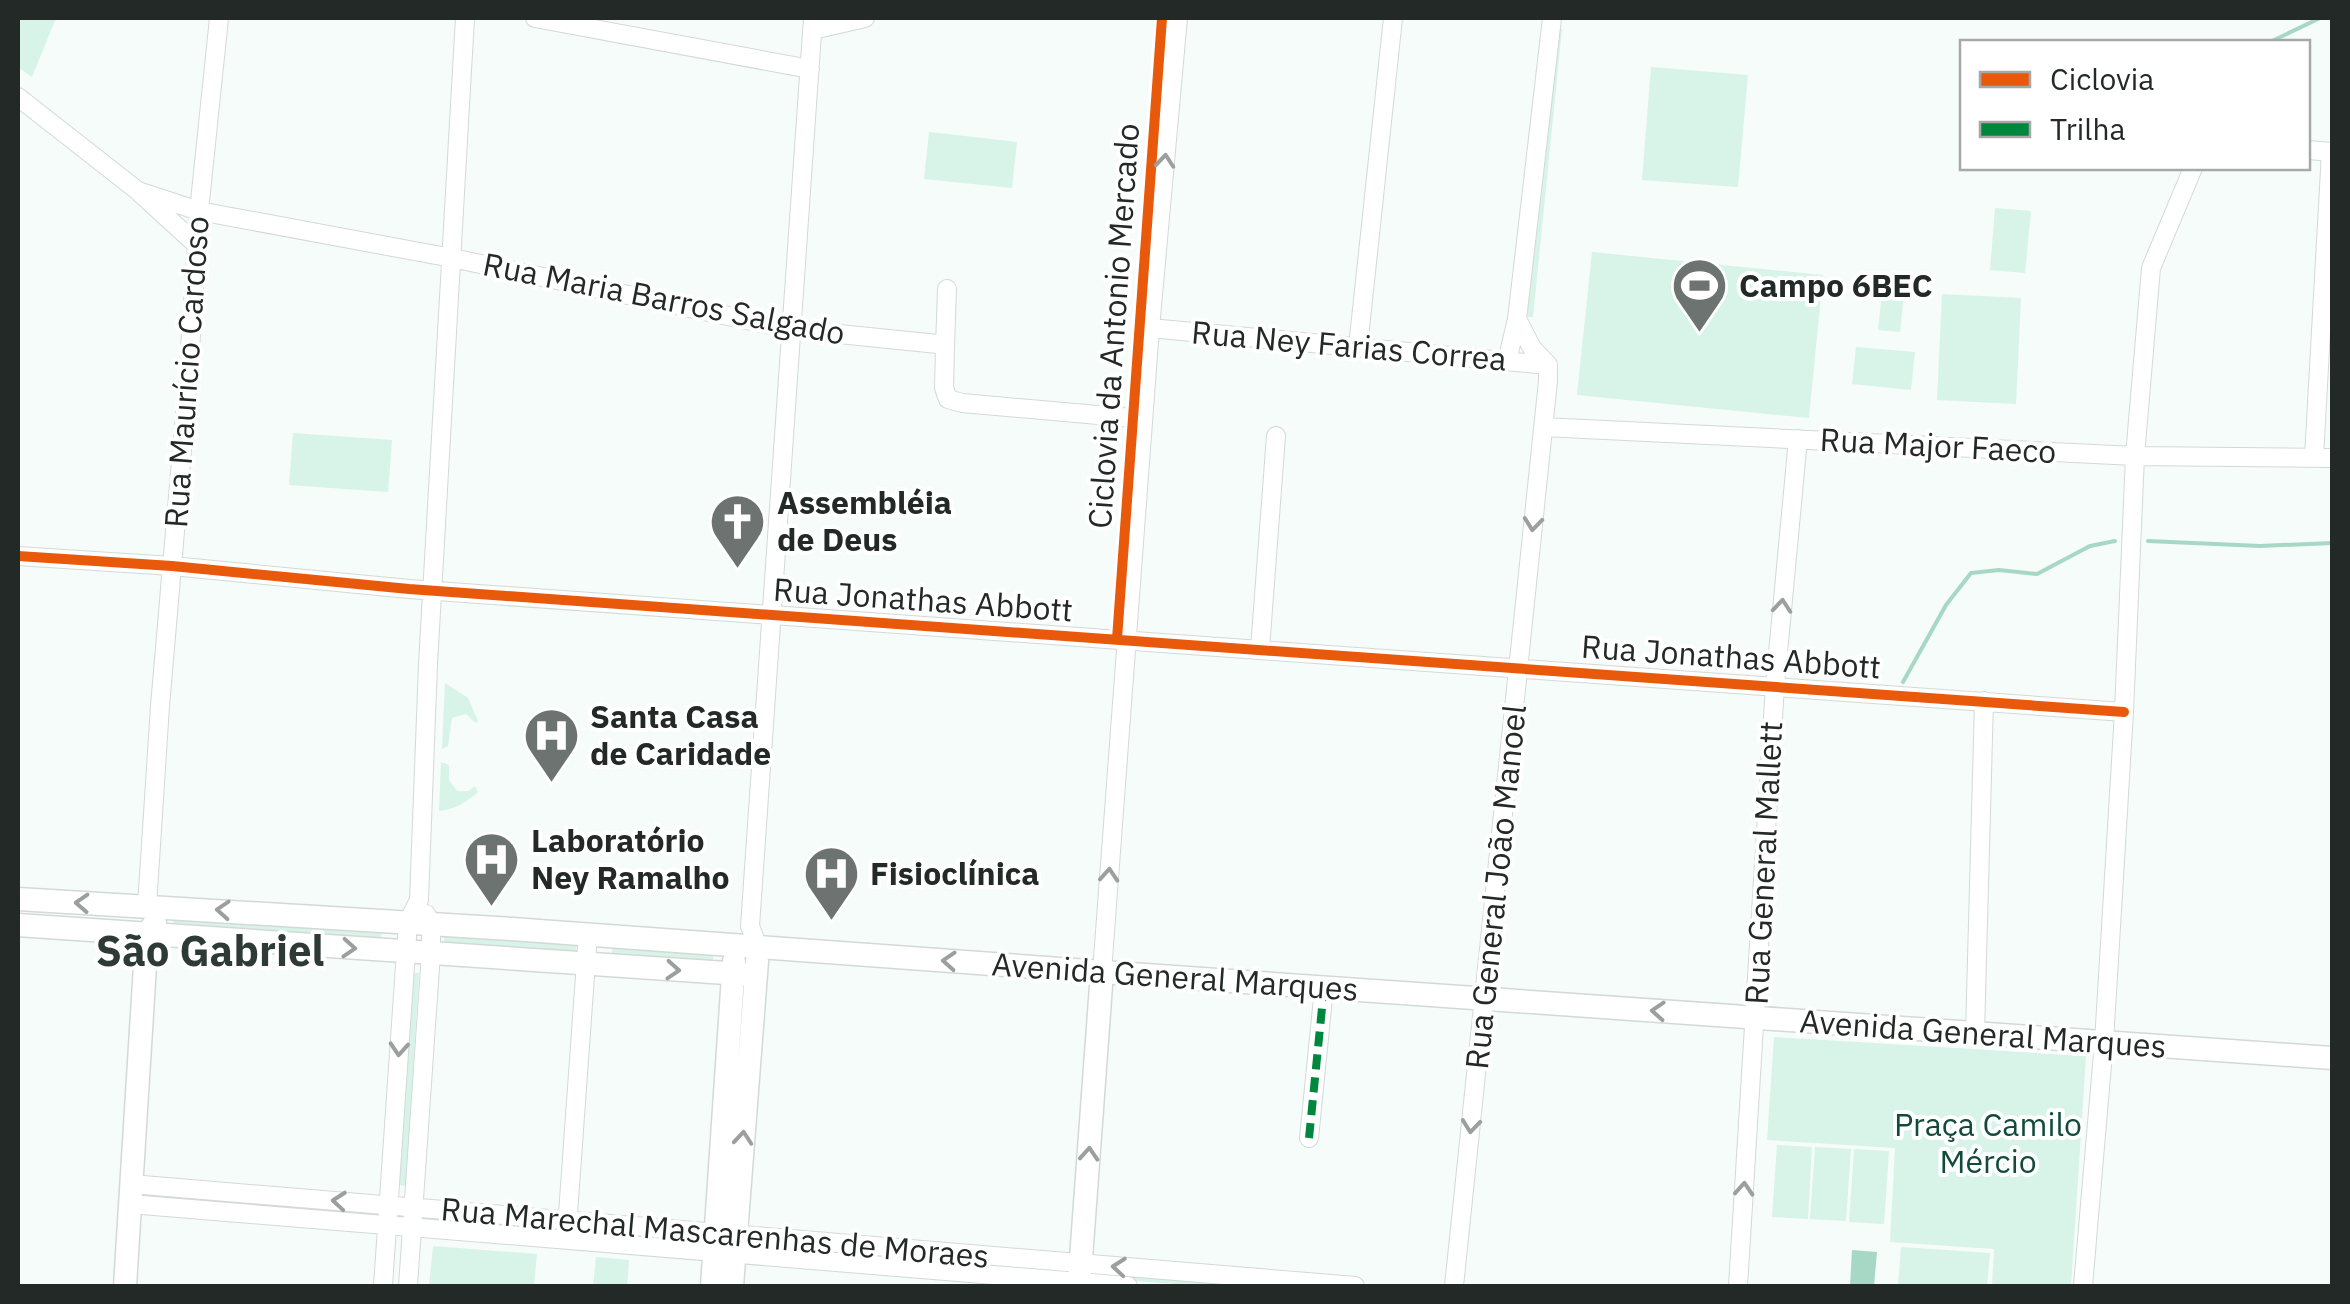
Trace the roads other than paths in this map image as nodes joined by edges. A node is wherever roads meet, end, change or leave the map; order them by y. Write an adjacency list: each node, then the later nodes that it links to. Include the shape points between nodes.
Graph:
1 (219, 18): 15 (street, Rua Maurício Cardoso)
2 (465, 18): 17 (street)
3 (535, 18): 9 (street)
4 (865, 18): 8 (street)
5 (1178, 18): 20 (street, one-way to 5)
6 (1392, 18): 22 (street)
7 (1552, 18): 19 (street)
8 (813, 24): 10 (street)
9 (633, 26): 10 (street)
10 (810, 69): 21 (street)
11 (18, 97): 14 (street)
12 (2332, 152): 31 (street)
13 (2191, 170): 30 (street, via 2151,268)
14 (138, 191): 15 (street, Rua Maria Barros Salgado); 16 (street)
15 (199, 211): 16 (street, Rua Maurício Cardoso); 17 (street, Rua Maria Barros Salgado)
16 (197, 246): 33 (street, Rua Maurício Cardoso)
17 (452, 258): 21 (street, Rua Maria Barros Salgado); 34 (street)
18 (947, 289): 23 (street)
19 (1517, 319): 24 (street); 25 (street)
20 (1150, 328): 22 (street, Rua Ney Farias Correa); 26 (street)
21 (790, 329): 23 (street, Rua Maria Barros Salgado); 35 (street)
22 (1358, 347): 24 (street, Rua Ney Farias Correa)
23 (945, 348): 26 (street, via 948,399)
24 (1506, 360): 25 (street, Rua Ney Farias Correa)
25 (1548, 364): 27 (street, Rua General João Manoel)
26 (1143, 418): 36 (street)
27 (1543, 427): 29 (street, Rua Major Faeco); 38 (street, Rua General João Manoel, one-way to 38)
28 (1276, 436): 37 (street)
29 (1798, 439): 30 (street, Rua Major Faeco); 39 (street, Rua General Mallett, one-way to 29)
30 (2135, 456): 31 (street, Rua Major Faeco); 41 (street)
31 (2323, 458)
32 (18, 556): 33 (street, Rua Jonathas Abbott)
33 (172, 566): 34 (street, Rua Jonathas Abbott); 43 (street, Rua Maurício Cardoso)
34 (433, 590): 35 (street, Rua Jonathas Abbott); 45 (street)
35 (772, 614): 36 (street, Rua Jonathas Abbott); 49 (street)
36 (1126, 639): 37 (street, Rua Jonathas Abbott); 54 (street, one-way to 36)
37 (1260, 649): 38 (street, Rua Jonathas Abbott)
38 (1518, 667): 39 (street, Rua Jonathas Abbott); 57 (street, Rua General João Manoel)
39 (1775, 685): 40 (street, Rua Jonathas Abbott); 58 (street, Rua General Mallett)
40 (1984, 701): 41 (street, Rua Jonathas Abbott); 59 (street)
41 (2124, 712): 60 (street)
42 (18, 899): 43 (main road, Avenida General Marques, one-way to 42)
43 (147, 906): 44 (main road, Avenida General Marques, one-way to 43); 47 (main road, Rua Maurício Cardoso, via 138,921)
44 (280, 914): 45 (main road, Avenida General Marques); 50 (main road)
45 (420, 922): 48 (main road, Avenida General Marques); 51 (street); 52 (street)
46 (18, 925): 47 (main road)
47 (147, 934): 50 (main road); 64 (main road, Rua Maurício Cardoso)
48 (588, 934): 49 (main road, Avenida General Marques); 53 (street)
49 (747, 940): 54 (main road, Avenida General Marques, one-way to 49); 55 (main road)
50 (279, 943): 51 (main road, one-way to 51)
51 (406, 952): 52 (main road); 66 (street, one-way to 66)
52 (430, 953): 53 (main road); 67 (street)
53 (586, 964): 55 (main road, one-way to 55); 68 (street)
54 (1102, 972): 56 (main road, Avenida General Marques); 70 (main road, one-way to 54)
55 (744, 974): 69 (main road)
56 (1324, 988): 57 (main road, Avenida General Marques); 62 (street)
57 (1484, 999): 58 (main road, Avenida General Marques, one-way to 57); 78 (street, Rua General João Manoel, one-way to 78)
58 (1755, 1018): 59 (main road, Avenida General Marques); 79 (street, Rua General Mallett, one-way to 58)
59 (1976, 1033): 60 (main road, Avenida General Marques)
60 (2104, 1042): 61 (main road, Avenida General Marques); 80 (street)
61 (2332, 1058)
62 (1309, 1138)
63 (195, 1189): 64 (street, Rua Marechal Mascarenhas de Moraes); 65 (street); 66 (street, Rua Marechal Mascarenhas de Moraes, one-way to 63)
64 (130, 1194): 65 (street, Rua Marechal Mascarenhas de Moraes); 71 (main road, Rua Maurício Cardoso)
65 (194, 1209): 66 (street, Rua Marechal Mascarenhas de Moraes)
66 (388, 1215): 67 (street, Rua Marechal Mascarenhas de Moraes); 72 (street)
67 (412, 1217): 68 (street, Rua Marechal Mascarenhas de Moraes); 73 (street)
68 (566, 1230): 69 (street, Rua Marechal Mascarenhas de Moraes)
69 (725, 1243): 70 (street, Rua Marechal Mascarenhas de Moraes); 74 (main road); 75 (main road)
70 (1080, 1277): 76 (street, Rua Marechal Mascarenhas de Moraes); 77 (street, Rua Marechal Mascarenhas de Moraes, one-way to 70)
71 (125, 1286)
72 (383, 1286)
73 (408, 1286)
74 (712, 1286)
75 (732, 1286)
76 (1128, 1286)
77 (1356, 1286)
78 (1454, 1286)
79 (1738, 1286)
80 (2083, 1286)

